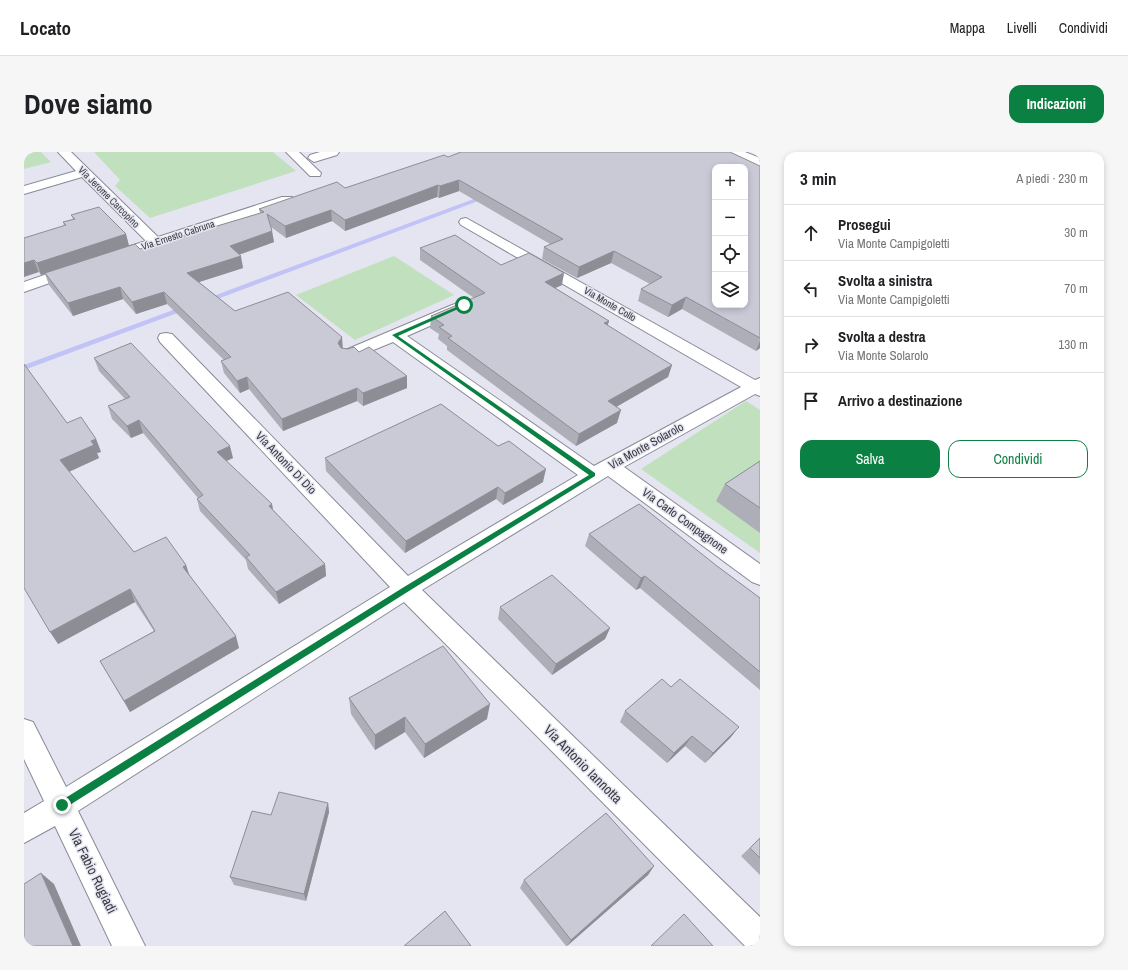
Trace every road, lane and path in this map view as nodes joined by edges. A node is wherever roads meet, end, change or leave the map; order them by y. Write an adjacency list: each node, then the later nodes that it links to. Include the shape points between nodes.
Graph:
1 (64, 152): 7 (street, Via Jerome Carcopino)
2 (292, 152): 8 (street)
3 (333, 152): 5 (street)
4 (734, 152): 6 (street)
5 (314, 158)
6 (760, 163)
7 (84, 173): 9 (street); 12 (street, Via Jerome Carcopino)
8 (316, 173)
9 (24, 190)
10 (297, 197): 12 (street, Via Ernesto Cabruna)
11 (466, 222): 18 (street, Via Monte Collo)
12 (155, 242): 13 (street, Via Ernesto Cabruna)
13 (24, 287)
14 (464, 305): 15 (street)
15 (394, 335): 17 (street); 19 (street, Via Carlo Compagnone)
16 (166, 338): 21 (street, Via Antonio Di Dio)
17 (349, 354)
18 (758, 387): 19 (street, Via Monte Solarolo)
19 (601, 470): 20 (street, Via Carlo Compagnone); 21 (street, Via Monte Solarolo)
20 (760, 576)
21 (406, 589): 23 (street, Via Monte Solarolo); 25 (street, Via Antonio Iannotta)
22 (24, 731): 23 (street, Via Fabio Rugiadi)
23 (62, 805): 24 (street, Via Monte Solarolo); 26 (street, Via Fabio Rugiadi)
24 (24, 829)
25 (760, 939)
26 (129, 946)

